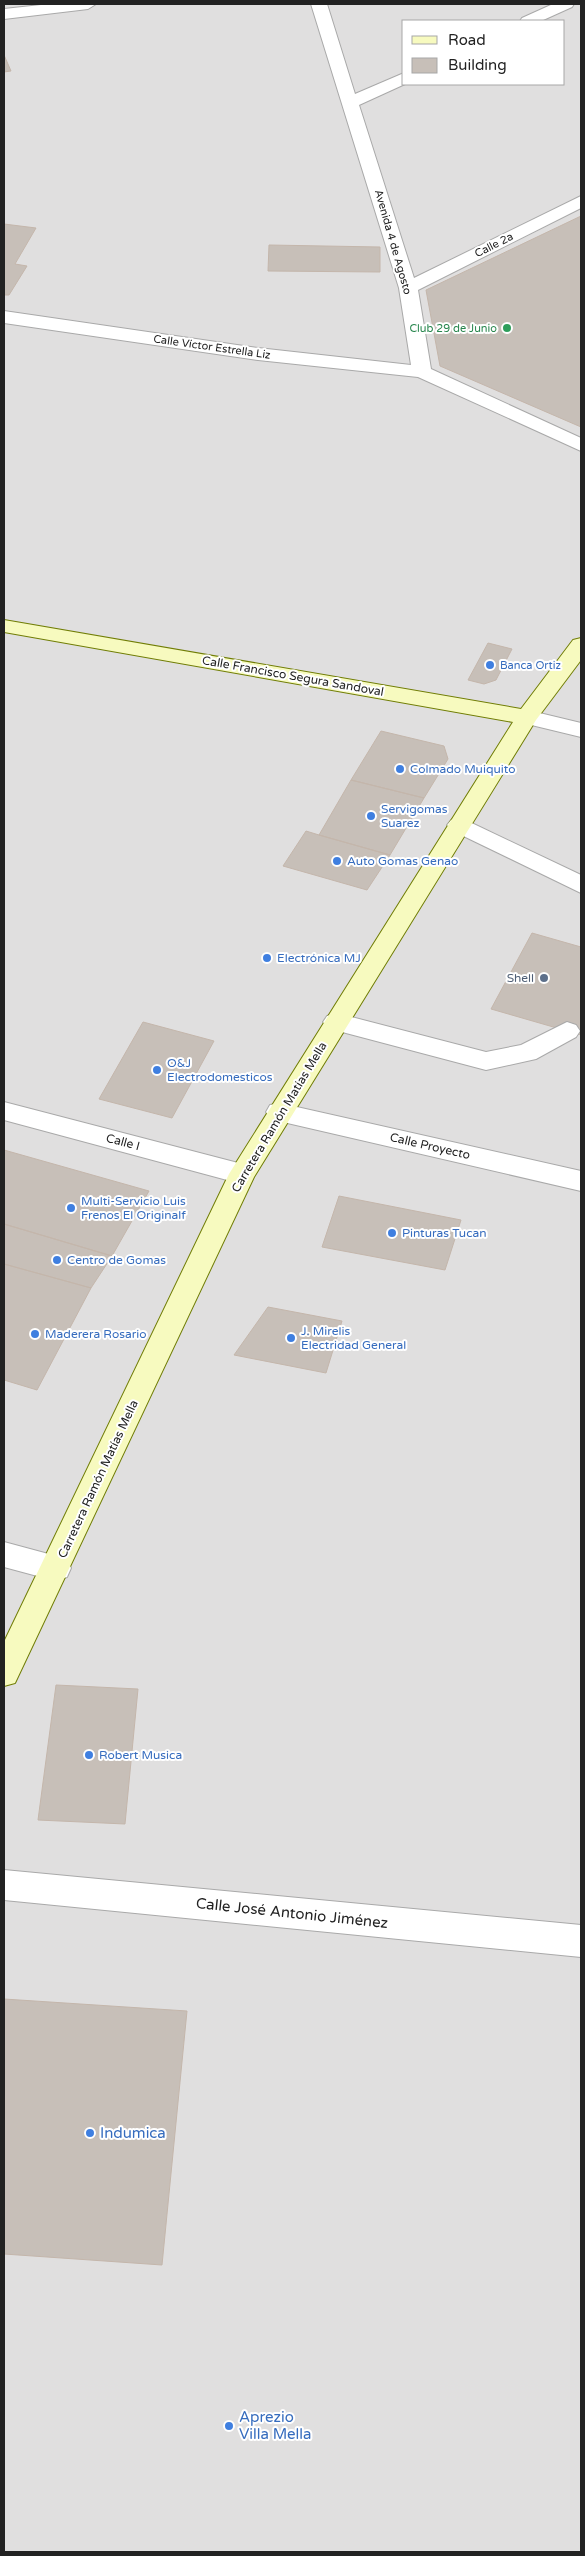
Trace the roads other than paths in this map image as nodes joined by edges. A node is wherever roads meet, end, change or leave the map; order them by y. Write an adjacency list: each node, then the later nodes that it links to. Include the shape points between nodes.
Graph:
1 (88, 4): 4 (street)
2 (319, 4): 7 (street, Avenida 4 de Agosto)
3 (566, 4): 5 (street)
4 (4, 14)
5 (530, 20)
6 (402, 79): 7 (street)
7 (351, 102): 9 (street, Avenida 4 de Agosto)
8 (581, 201): 9 (street, Calle 2a)
9 (408, 288): 11 (street, Avenida 4 de Agosto)
10 (4, 317): 11 (street, Calle Víctor Estrella Liz, via 258,354)
11 (422, 372): 12 (street)
12 (581, 445)
13 (4, 626): 15 (main road, Calle Francisco Segura Sandoval)
14 (581, 645): 15 (main road, Carretera Ramón Matías Mella)
15 (528, 716): 16 (street, Calle Francisco Segura Sandoval); 17 (main road, Carretera Ramón Matías Mella)
16 (581, 730)
17 (459, 825): 18 (street); 19 (main road, Carretera Ramón Matías Mella)
18 (581, 885)
19 (336, 1022): 20 (street, via 486,1061 527,1053); 22 (main road, Carretera Ramón Matías Mella)
20 (567, 1030)
21 (4, 1111): 23 (street, Calle I)
22 (279, 1112): 23 (main road, Carretera Ramón Matías Mella); 24 (street, Calle Proyecto)
23 (242, 1174): 26 (main road, Carretera Ramón Matías Mella)
24 (581, 1181)
25 (4, 1555): 26 (street)
26 (56, 1568): 27 (main road, Carretera Ramón Matías Mella)
27 (4, 1673)
28 (4, 1885): 29 (street, Calle José Antonio Jiménez)
29 (581, 1941)

